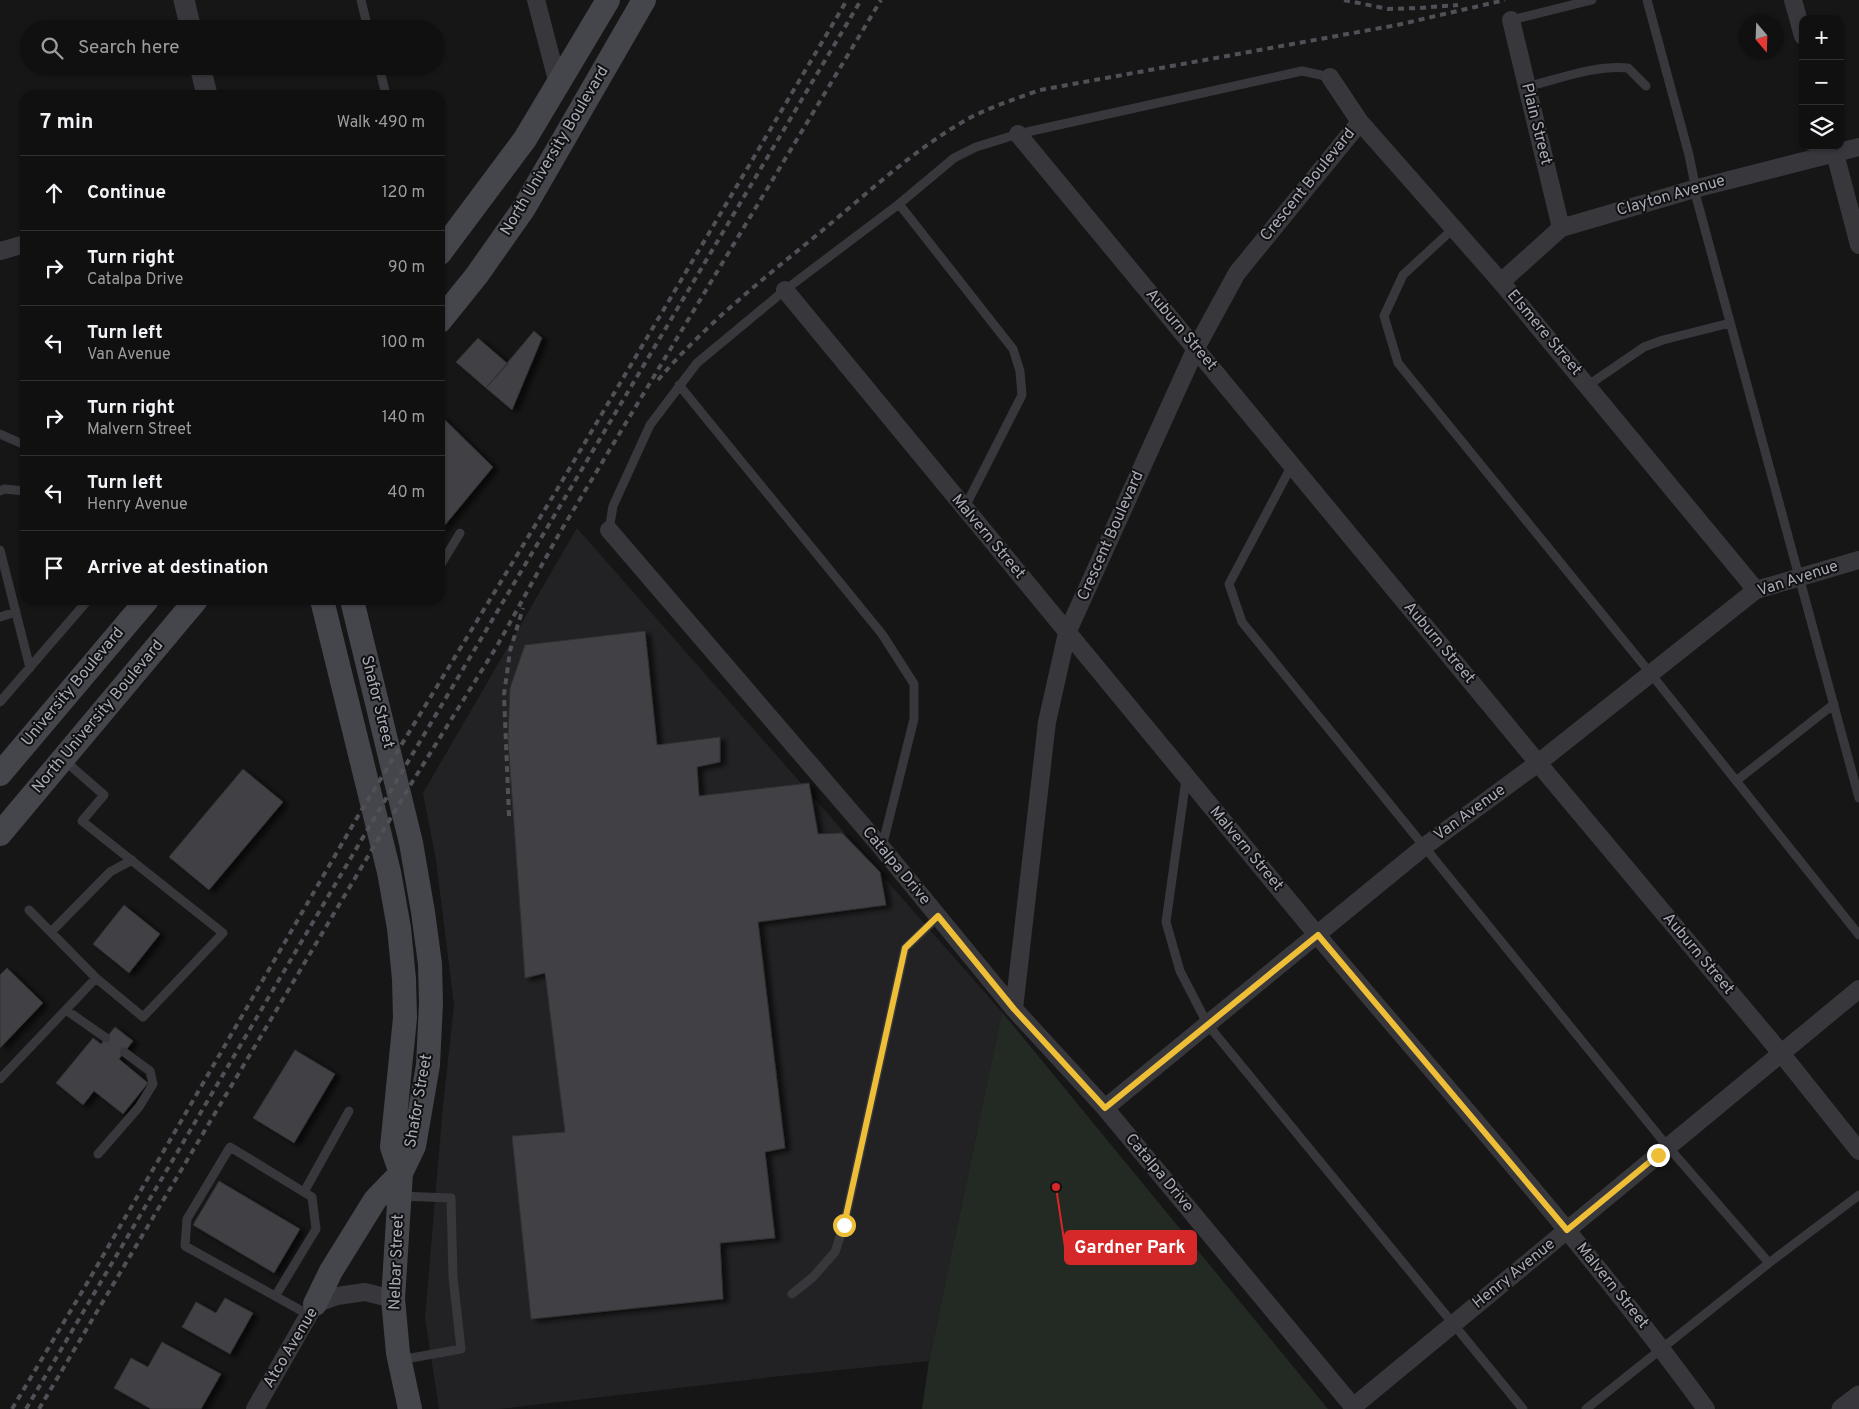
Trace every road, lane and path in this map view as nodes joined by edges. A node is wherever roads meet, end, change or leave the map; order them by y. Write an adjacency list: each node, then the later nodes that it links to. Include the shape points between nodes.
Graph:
1 (184, 0): 9 (street)
2 (361, 0): 10 (lane)
3 (536, 0): 16 (street)
4 (608, 0): 16 (main road, North University Boulevard)
5 (644, 0): 36 (main road, North University Boulevard, via 524,208 477,276)
6 (1592, 0): 11 (lane)
7 (1647, 0): 26 (lane, via 1689,155)
8 (1793, 0): 12 (street)
9 (189, 20)
10 (366, 20)
11 (1511, 20): 18 (street, Plain Street)
12 (1799, 22)
13 (202, 75): 19 (street)
14 (381, 75): 20 (lane)
15 (1330, 77): 21 (street, Elsmere Street); 22 (lane, via 1302,71)
16 (558, 84): 32 (main road, North University Boulevard, via 525,139)
17 (1646, 86): 18 (lane, via 1628,68 1614,67)
18 (1526, 87): 29 (street, Plain Street)
19 (206, 90)
20 (385, 90)
21 (1360, 122): 28 (street, Elsmere Street); 38 (street, Crescent Boulevard, via 1237,273)
22 (1018, 134): 27 (lane, via 976,147 954,158); 38 (street, Auburn Street)
23 (1859, 147): 24 (street, Clayton Avenue)
24 (1844, 149)
25 (1834, 150): 26 (street, Clayton Avenue); 30 (street)
26 (1694, 189): 29 (street, Clayton Avenue); 37 (lane)
27 (899, 204): 35 (lane); 46 (lane, via 1013,349 1020,371 1022,395)
28 (1455, 227): 34 (street, Elsmere Street); 63 (lane, via 1403,275 1384,316 1398,363)
29 (1561, 228): 34 (street, Clayton Avenue)
30 (1859, 244)
31 (20, 245): 33 (street)
32 (445, 246)
33 (0, 251)
34 (1501, 282): 40 (street, Elsmere Street)
35 (785, 290): 39 (lane, via 697,363); 46 (street, Malvern Street)
36 (445, 315)
37 (1730, 323): 40 (lane, via 1644,347); 52 (lane)
38 (1196, 348): 43 (street, Auburn Street); 61 (street, Crescent Boulevard)
39 (679, 385): 47 (lane, via 650,425 613,506); 74 (lane, via 882,634 914,684 914,719)
40 (1587, 386): 53 (street, Elsmere Street)
41 (0, 434): 42 (lane)
42 (20, 443)
43 (1292, 465): 67 (street, Auburn Street); 73 (lane, via 1229,584 1242,622)
44 (0, 491): 45 (lane)
45 (20, 491)
46 (964, 509): 61 (street, Malvern Street)
47 (609, 530): 74 (street, Catalpa Drive)
48 (460, 533): 50 (lane)
49 (0, 550): 59 (lane)
50 (445, 558)
51 (1859, 560): 52 (street, Van Avenue)
52 (1799, 577): 53 (street, Van Avenue); 65 (lane)
53 (1756, 590): 63 (street, Van Avenue)
54 (84, 605): 62 (lane)
55 (143, 605): 68 (main road, University Boulevard)
56 (192, 605): 66 (main road, North University Boulevard)
57 (323, 605): 94 (main road, Shafor Street, via 389,872 399,928 405,1018 392,1147)
58 (353, 605): 94 (main road, Shafor Street, via 411,843 430,964 428,1065 414,1146)
59 (16, 612): 60 (lane); 62 (lane)
60 (0, 616)
61 (1067, 633): 69 (street, Malvern Street); 83 (street, Crescent Boulevard, via 1047,722)
62 (30, 668): 64 (lane)
63 (1651, 674): 67 (street, Van Avenue); 70 (lane)
64 (0, 702)
65 (1834, 704): 70 (lane); 71 (lane)
66 (64, 760): 72 (main road, North University Boulevard); 75 (lane, via 104,795 82,821)
67 (1538, 763): 73 (street, Van Avenue); 88 (street, Auburn Street)
68 (0, 774)
69 (1186, 776): 79 (street, Malvern Street); 85 (lane, via 1166,922 1180,971)
70 (1736, 781): 80 (lane)
71 (1859, 798)
72 (0, 834)
73 (1425, 846): 79 (street, Van Avenue); 98 (lane, via 1663,1141)
74 (882, 848): 77 (street, Catalpa Drive)
75 (132, 860): 78 (lane, via 110,872); 81 (lane, via 223,933 143,1017)
76 (29, 910): 78 (lane)
77 (938, 916): 83 (street, Catalpa Drive); 99 (lane, via 905,948 844,1225 835,1252 813,1277)
78 (51, 932): 81 (lane)
79 (1318, 935): 85 (street, Van Avenue); 97 (street, Malvern Street)
80 (1859, 935)
81 (96, 978): 84 (lane)
82 (1859, 989): 88 (street, Henry Avenue)
83 (1014, 1009): 90 (street, Catalpa Drive)
84 (66, 1010): 86 (lane); 89 (lane)
85 (1208, 1025): 90 (street, Van Avenue); 103 (lane)
86 (106, 1038)
87 (124, 1052): 93 (lane, via 150,1071 152,1084 139,1107)
88 (1781, 1053): 92 (street, Auburn Street); 97 (street, Henry Avenue, bridge)
89 (0, 1079)
90 (1105, 1108): 107 (street, Catalpa Drive)
91 (349, 1111): 95 (lane)
92 (1859, 1151)
93 (98, 1154)
94 (400, 1184): 101 (main road, Nelbar Street); 102 (main road, via 375,1200 331,1271); 105 (lane, via 451,1198 452,1277 461,1349)
95 (304, 1192): 100 (lane, via 312,1196 316,1229); 100 (lane, via 230,1147 187,1219 185,1246)
96 (1859, 1195): 98 (lane)
97 (1567, 1230): 103 (street, Henry Avenue); 104 (street, Malvern Street)
98 (1769, 1263): 104 (lane)
99 (792, 1294)
100 (276, 1295): 102 (lane)
101 (393, 1299): 102 (street, Atco Avenue, via 365,1292 337,1296); 105 (main road, Nelbar Street)
102 (312, 1309): 108 (street, Atco Avenue)
103 (1454, 1324): 107 (street, Henry Avenue); 110 (lane)
104 (1661, 1348): 111 (lane); 112 (street, Malvern Street)
105 (400, 1360): 109 (main road, Nelbar Street)
106 (1859, 1396): 113 (street)
107 (1354, 1408)
108 (255, 1409)
109 (410, 1409)
110 (1523, 1409)
111 (1586, 1409)
112 (1706, 1409)
113 (1842, 1409)

